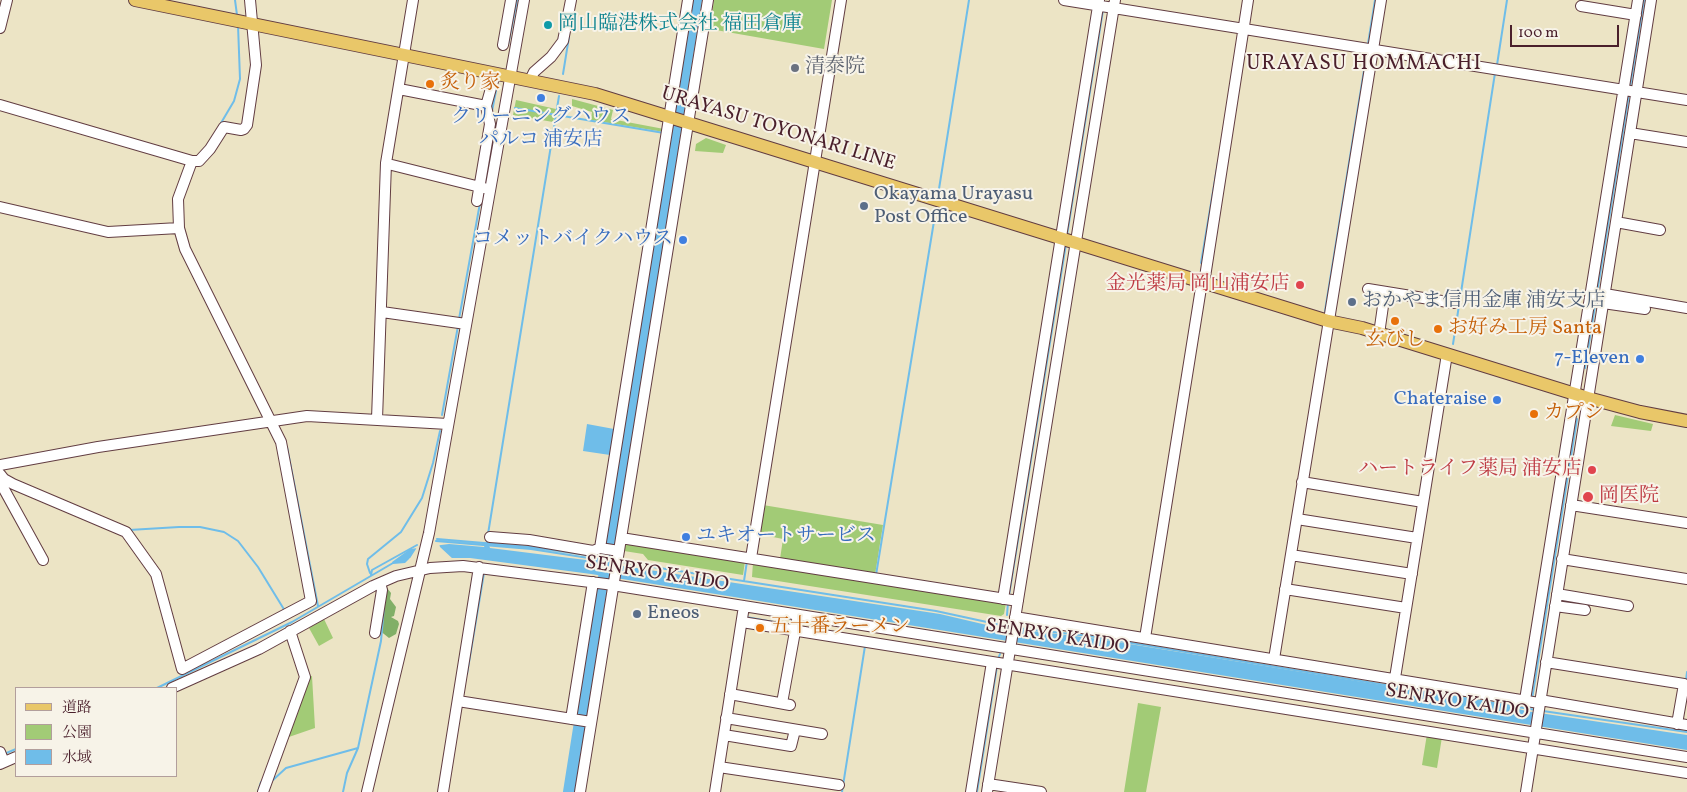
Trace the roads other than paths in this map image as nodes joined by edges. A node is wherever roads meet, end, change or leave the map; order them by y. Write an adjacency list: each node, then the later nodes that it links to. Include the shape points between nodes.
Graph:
1 (7, 0): 20 (street)
2 (135, 0): 19 (main road, URAYASU TOYONARI LINE)
3 (250, 0): 19 (street)
4 (413, 0): 24 (street)
5 (511, 0): 22 (street)
6 (524, 0): 26 (street)
7 (571, 0): 27 (street, via 563,41)
8 (688, 0): 33 (street)
9 (708, 0): 33 (street)
10 (841, 0): 37 (street)
11 (1064, 0): 16 (street)
12 (1248, 0): 21 (street)
13 (1381, 0): 23 (street)
14 (1638, 0): 18 (street)
15 (1652, 0): 18 (street)
16 (1105, 4): 21 (street); 46 (street); 46 (street)
17 (1581, 6): 18 (street)
18 (1641, 14): 29 (street)
19 (253, 24): 24 (main road, URAYASU TOYONARI LINE); 36 (street, via 256,65 247,125 241,130 224,126 210,149)
20 (0, 28)
21 (1243, 29): 23 (street); 48 (street)
22 (503, 45)
23 (1373, 49): 29 (street); 56 (street)
24 (404, 55): 25 (main road, URAYASU TOYONARI LINE); 28 (street)
25 (495, 74): 26 (main road, URAYASU TOYONARI LINE); 32 (street)
26 (510, 77): 27 (main road, URAYASU TOYONARI LINE); 40 (street)
27 (530, 80): 33 (main road, URAYASU TOYONARI LINE, via 595,94)
28 (399, 89): 32 (street); 38 (street)
29 (1630, 90): 30 (street); 34 (street); 47 (street)
30 (1687, 100)
31 (0, 105): 36 (street)
32 (486, 106): 39 (street, via 490,124)
33 (677, 119): 37 (main road, URAYASU TOYONARI LINE); 72 (street); 73 (street)
34 (1630, 133): 35 (street); 43 (street)
35 (1687, 142)
36 (194, 161): 44 (street, via 178,199)
37 (816, 161): 46 (main road, URAYASU TOYONARI LINE); 82 (street)
38 (388, 164): 39 (street); 55 (street)
39 (479, 186): 40 (street); 41 (street)
40 (490, 190): 57 (street)
41 (477, 201)
42 (0, 207): 44 (street, via 108,232)
43 (1616, 222): 45 (street); 47 (street)
44 (180, 228): 64 (street, via 193,265)
45 (1660, 230)
46 (1067, 242): 48 (main road, URAYASU TOYONARI LINE); 94 (street); 94 (street)
47 (1601, 272): 51 (street); 58 (street)
48 (1203, 283): 56 (main road, URAYASU TOYONARI LINE); 106 (street)
49 (1368, 290): 50 (street)
50 (1385, 292): 52 (street); 59 (street)
51 (1604, 298): 53 (street); 54 (street); 58 (street)
52 (1454, 303)
53 (1687, 308)
54 (1645, 309)
55 (382, 312): 57 (street); 63 (street)
56 (1328, 321): 59 (main road, URAYASU TOYONARI LINE); 69 (street)
57 (461, 324): 66 (street)
58 (1591, 330): 61 (street); 62 (street)
59 (1379, 334): 60 (main road, URAYASU TOYONARI LINE)
60 (1447, 354): 61 (main road, URAYASU TOYONARI LINE); 70 (street)
61 (1573, 393): 62 (main road, URAYASU TOYONARI LINE); 79 (street)
62 (1588, 398): 65 (main road, URAYASU TOYONARI LINE); 71 (street)
63 (377, 419): 64 (street, via 307,416); 66 (street)
64 (275, 420): 67 (street); 98 (street, via 286,458)
65 (1687, 421)
66 (448, 424): 85 (street)
67 (0, 468): 98 (street, via 4,479 13,484 126,532 156,574 182,669 287,614)
68 (0, 482): 84 (street)
69 (1302, 482): 70 (street); 74 (street)
70 (1423, 502): 78 (street)
71 (1571, 504): 75 (street); 79 (street)
72 (608, 510): 73 (street); 80 (street)
73 (622, 512): 77 (street)
74 (1296, 519): 78 (street); 81 (street)
75 (1687, 523)
76 (490, 537): 80 (street)
77 (621, 538): 80 (street); 82 (street)
78 (1418, 538): 87 (street)
79 (1558, 538): 83 (street); 115 (street)
80 (611, 551): 90 (street)
81 (1291, 555): 87 (street); 92 (street)
82 (749, 557): 94 (street)
83 (1562, 559): 88 (street); 93 (street)
84 (43, 560)
85 (422, 566): 86 (street, SENRYO KAIDO); 91 (street, SENRYO KAIDO); 141 (street)
86 (479, 567): 89 (street, SENRYO KAIDO); 116 (street)
87 (1412, 574): 99 (street)
88 (1687, 579)
89 (593, 582): 90 (street, SENRYO KAIDO); 122 (street)
90 (614, 582): 95 (street, SENRYO KAIDO); 122 (street)
91 (380, 583): 98 (street, SENRYO KAIDO); 105 (street, via 382,590)
92 (1285, 589): 99 (street); 108 (street)
93 (1557, 594): 96 (street); 97 (street)
94 (1010, 600): 101 (street)
95 (744, 606): 102 (street); 103 (street, SENRYO KAIDO)
96 (1555, 606): 100 (street); 109 (street)
97 (1628, 606)
98 (314, 608): 104 (street)
99 (1406, 608): 112 (street)
100 (1585, 610)
101 (1015, 621): 106 (street); 107 (street)
102 (742, 622): 103 (street); 114 (street)
103 (796, 624): 107 (street, SENRYO KAIDO); 110 (street, via 866,641); 114 (street, via 786,704)
104 (290, 631): 113 (street, via 259,649); 138 (street, via 305,677)
105 (375, 633)
106 (1145, 638): 108 (street)
107 (1011, 645): 110 (street); 111 (street, SENRYO KAIDO)
108 (1274, 659): 112 (street)
109 (1546, 662): 117 (street); 123 (street, via 1684,684)
110 (999, 663): 111 (street); 140 (street); 145 (street)
111 (1134, 678): 118 (street, SENRYO KAIDO); 118 (street)
112 (1395, 678): 115 (street)
113 (174, 687)
114 (730, 694): 121 (street)
115 (1525, 700): 117 (street)
116 (461, 701): 122 (street); 142 (street)
117 (1539, 704): 123 (street); 126 (street)
118 (1306, 706): 120 (street, SENRYO KAIDO); 120 (street)
119 (1414, 713): 120 (street, SENRYO KAIDO); 124 (street, SENRYO KAIDO); 125 (street)
120 (1369, 716): 125 (street)
121 (726, 718): 127 (street); 129 (street)
122 (581, 720): 143 (street)
123 (1682, 724)
124 (1493, 726): 126 (street, SENRYO KAIDO); 130 (street)
125 (1412, 729): 130 (street)
126 (1536, 729): 131 (street); 135 (street, SENRYO KAIDO)
127 (795, 730): 128 (street); 129 (street, via 792,746)
128 (822, 734)
129 (724, 735): 136 (street)
130 (1490, 741): 131 (street)
131 (1533, 747): 135 (street); 147 (street)
132 (15, 756): 134 (street)
133 (1687, 757): 135 (street, SENRYO KAIDO)
134 (2, 759)
135 (1651, 761): 137 (street)
136 (719, 767): 139 (street); 144 (street)
137 (1687, 772)
138 (265, 785)
139 (839, 785)
140 (988, 788): 146 (street)
141 (367, 792)
142 (444, 792)
143 (580, 792)
144 (714, 792)
145 (972, 792)
146 (1041, 792)
147 (1526, 792)

